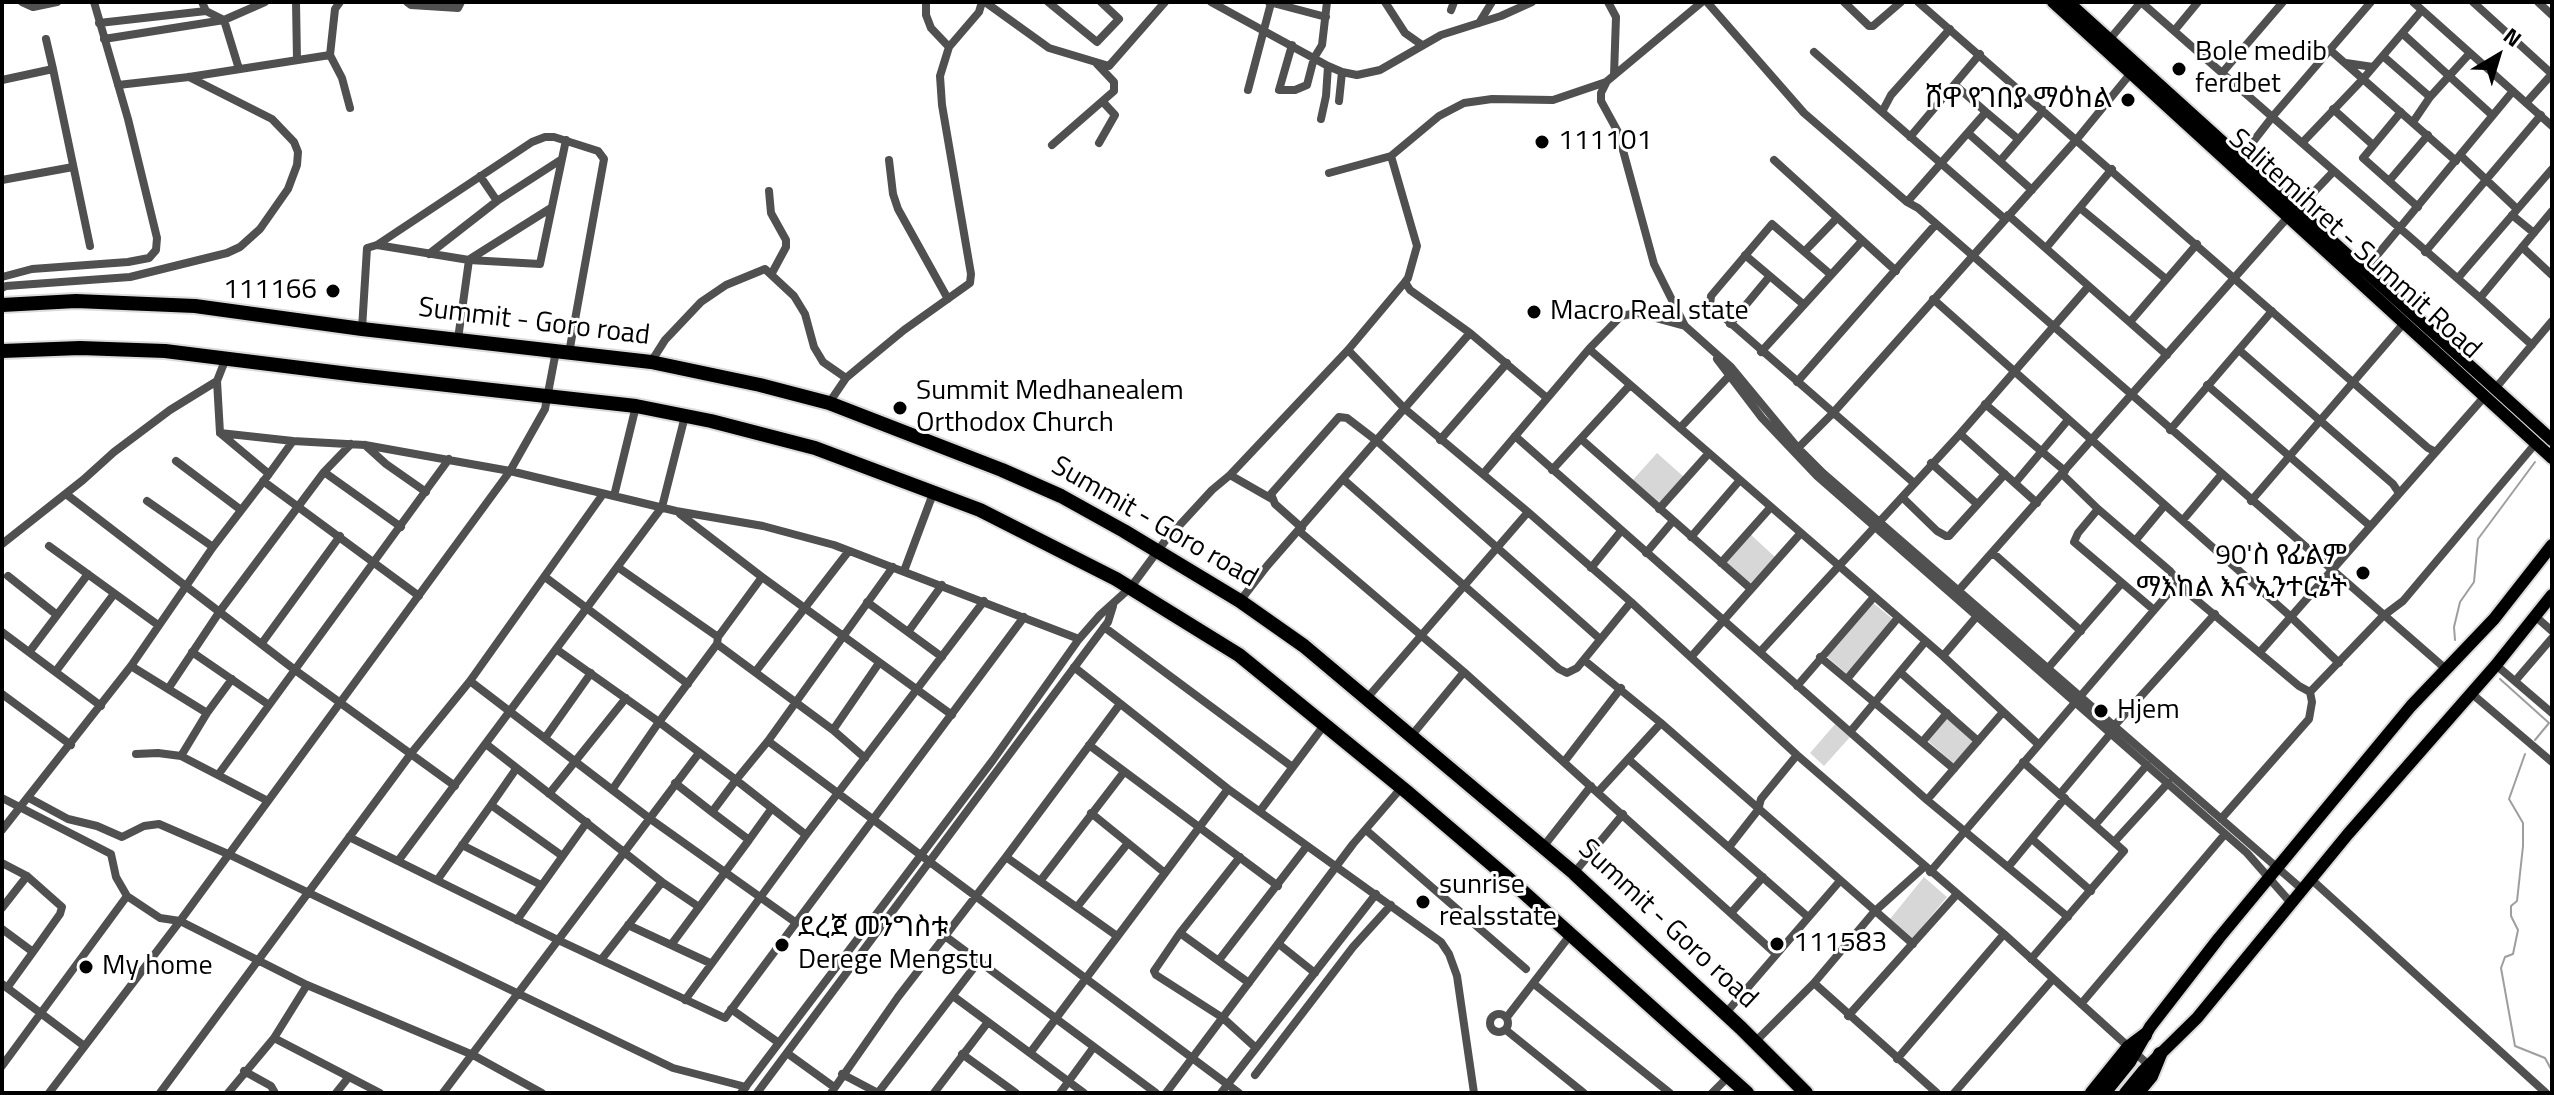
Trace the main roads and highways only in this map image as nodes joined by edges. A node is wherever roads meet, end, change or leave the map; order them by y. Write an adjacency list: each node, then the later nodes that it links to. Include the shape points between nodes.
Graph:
1 (2053, 2): 3 (main road, Salitemihret - Summit Road)
2 (2068, 2): 3 (main road)
3 (2236, 163): 4 (main road, Salitemihret - Summit Road)
4 (2292, 214): 7 (main road, via 2364,271); 7 (main road, Salitemihret - Summit Road, via 2404,323)
5 (2, 305): 17 (highway, Summit - Goro road, via 182,305 651,362 829,403 1002,470 1091,511 1304,646 1574,873)
6 (2, 351): 16 (highway, via 165,351 636,406 815,448 934,491 1131,587 1239,655 1402,787)
7 (2494, 395): 8 (main road, Salitemihret - Summit Road); 9 (main road, Salitemihret - Summit Road)
8 (2551, 438)
9 (2552, 458)
10 (2552, 545): 12 (main road, via 2494,619 2411,706)
11 (2552, 595): 14 (main road, via 2197,1018)
12 (2145, 1035): 13 (highway)
13 (2133, 1050): 18 (highway); 19 (main road)
14 (2160, 1054): 15 (highway)
15 (2152, 1068): 20 (main road); 21 (highway)
16 (1747, 1093)
17 (1806, 1093)
18 (2092, 1093)
19 (2105, 1093)
20 (2125, 1093)
21 (2137, 1093)

